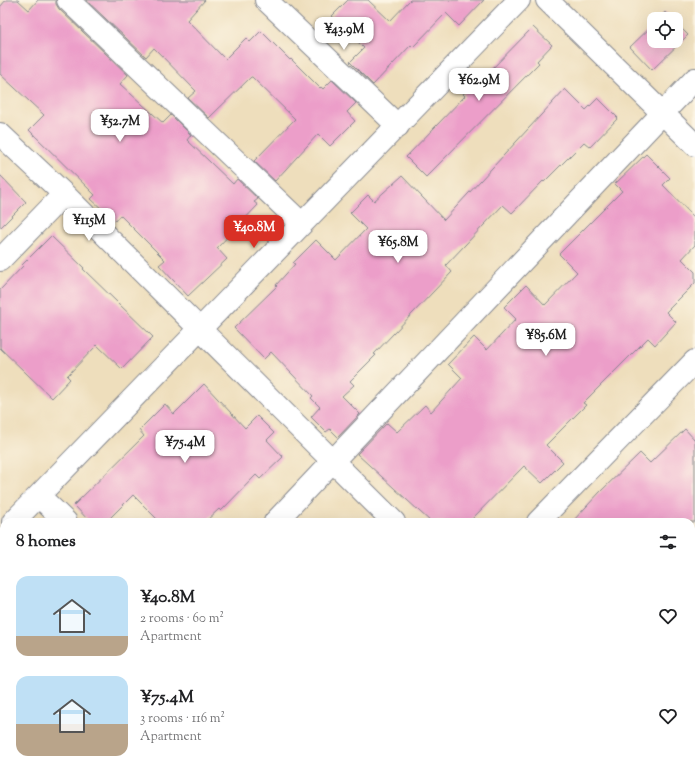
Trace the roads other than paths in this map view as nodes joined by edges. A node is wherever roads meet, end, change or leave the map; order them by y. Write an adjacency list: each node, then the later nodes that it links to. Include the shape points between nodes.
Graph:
1 (68, 0): 11 (street)
2 (266, 0): 7 (street)
3 (519, 0): 7 (street)
4 (547, 0): 6 (street)
5 (695, 79): 6 (street)
6 (662, 113): 9 (street); 15 (street)
7 (398, 126): 11 (street)
8 (0, 134): 10 (street)
9 (695, 145)
10 (64, 194): 12 (street); 13 (street)
11 (302, 224): 13 (street)
12 (0, 260)
13 (201, 328): 15 (street); 16 (street)
14 (695, 360): 21 (street)
15 (333, 462): 19 (street); 20 (street)
16 (38, 496): 17 (street); 18 (street)
17 (17, 518)
18 (62, 518)
19 (279, 518)
20 (390, 518)
21 (542, 518)

